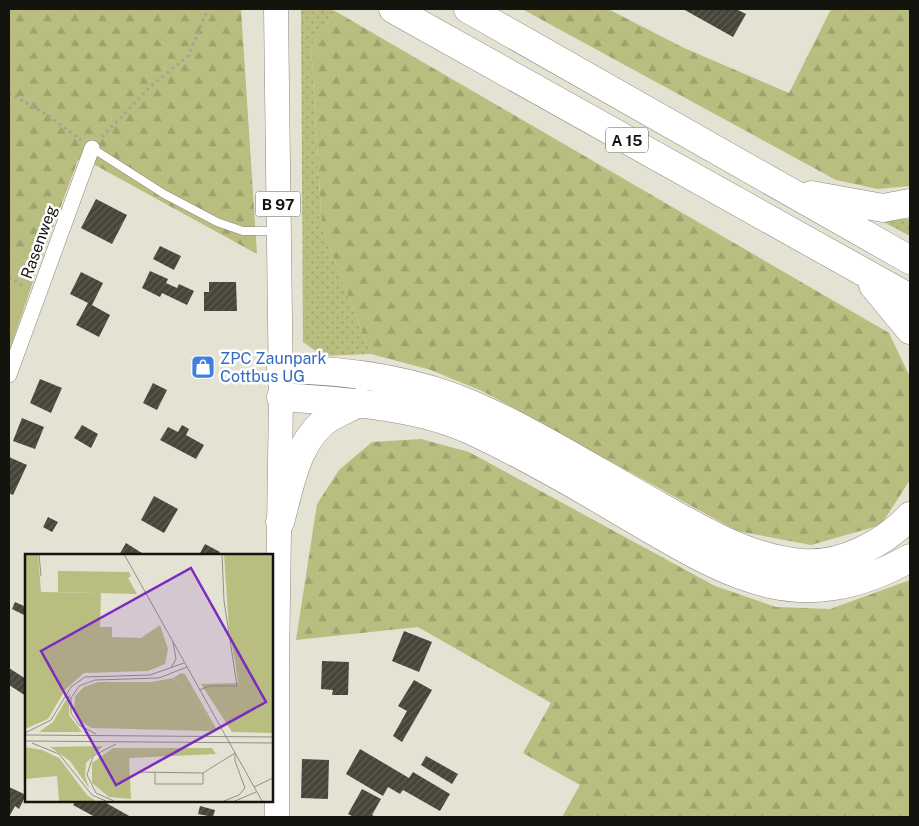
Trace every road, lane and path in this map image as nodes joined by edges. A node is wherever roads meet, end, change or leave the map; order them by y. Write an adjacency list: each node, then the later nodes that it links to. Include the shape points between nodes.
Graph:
1 (208, 9): 6 (path, via 188,56 151,86)
2 (276, 9): 9 (main road, B 97)
3 (393, 9): 11 (highway, A 15)
4 (468, 9): 7 (highway, A 15)
5 (9, 93): 6 (path, via 46,114)
6 (92, 148): 9 (lane, via 164,194 217,222 243,231); 15 (street, Rasenweg)
7 (786, 190): 8 (highway, via 884,208); 10 (highway, A 15)
8 (910, 203)
9 (278, 232): 14 (main road, B 97)
10 (910, 260)
11 (861, 271): 12 (highway, A 15); 13 (highway)
12 (910, 298)
13 (910, 330)
14 (281, 370): 16 (main road); 18 (highway, via 370,376 448,395 515,426 702,530 774,559 804,564 857,553 884,540)
15 (9, 376)
16 (281, 397): 17 (highway); 19 (main road)
17 (360, 402): 19 (highway, via 329,418 308,438); 20 (highway, via 424,415 469,430 578,487 691,553 754,580 784,587 818,589 851,584)
18 (910, 516)
19 (280, 522): 21 (main road, via 276,665)
20 (910, 558)
21 (277, 817)

